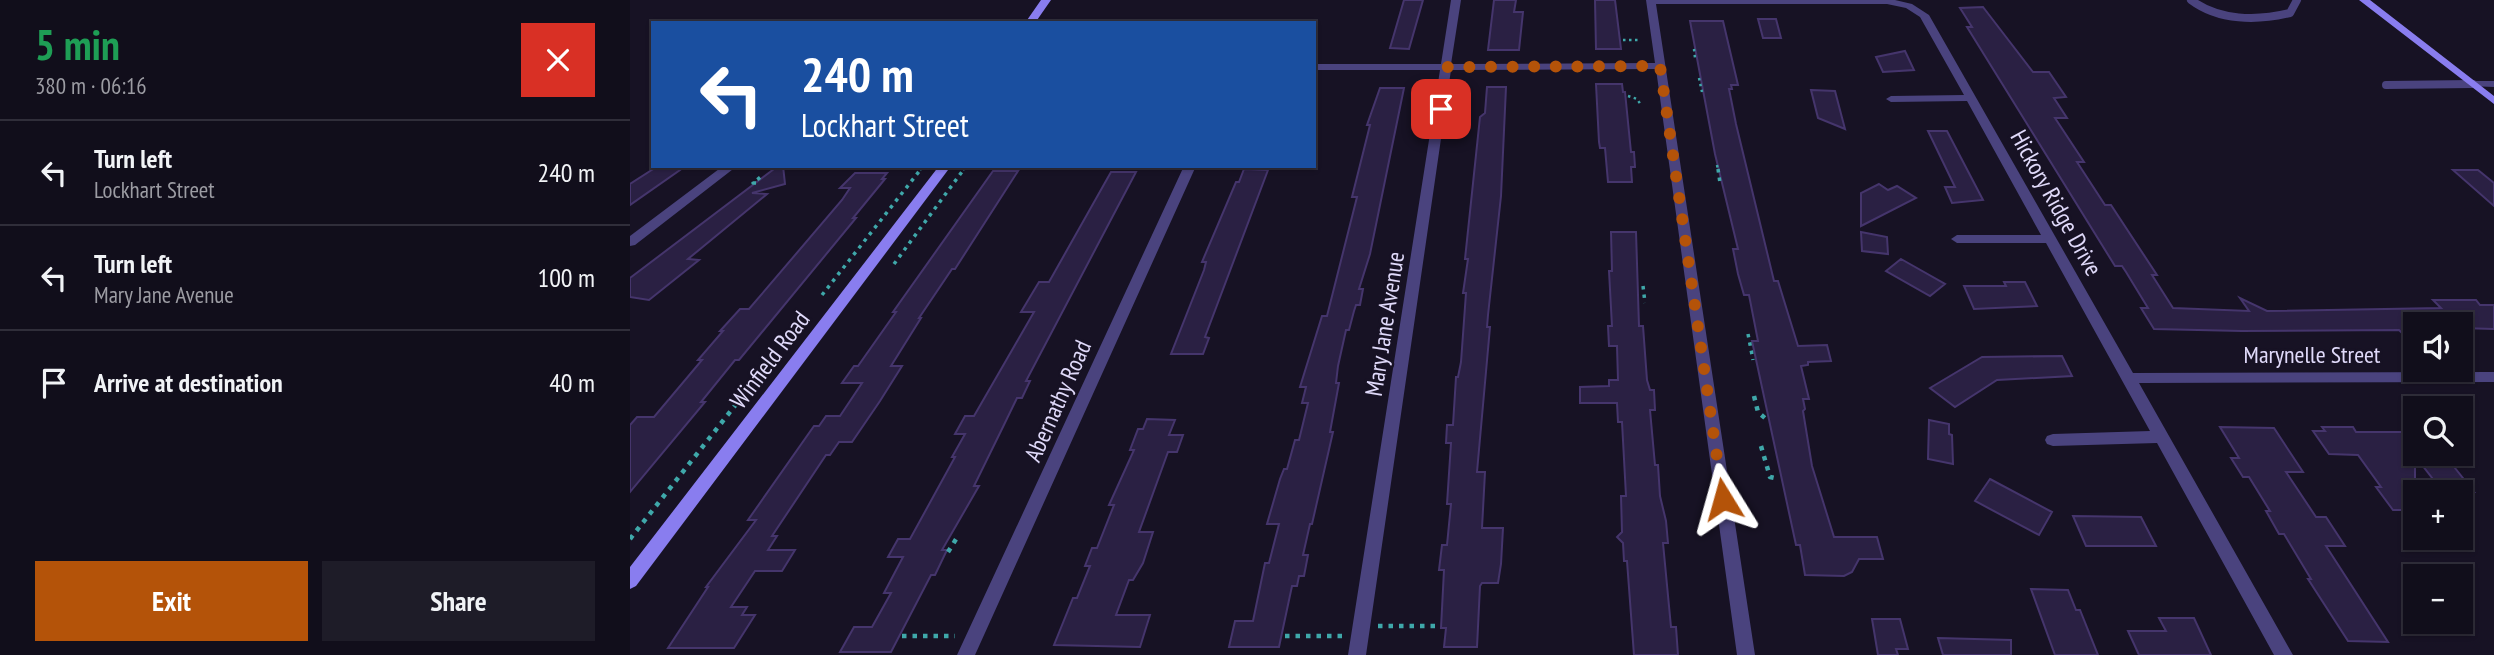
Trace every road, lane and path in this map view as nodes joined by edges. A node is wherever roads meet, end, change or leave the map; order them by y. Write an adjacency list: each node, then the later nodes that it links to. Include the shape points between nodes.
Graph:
1 (1046, 0): 7 (street)
2 (1456, 0): 12 (street, Mary Jane Avenue)
3 (2191, 0): 4 (lane, via 2220,13 2253,18 2290,13)
4 (2297, 0)
5 (2364, 0): 14 (street)
6 (1651, 1): 10 (street); 19 (street, Hickory Ridge Drive, via 1887,1 1909,6 1924,15)
7 (1031, 21)
8 (1694, 49): 9 (path)
9 (1695, 58)
10 (1660, 66): 12 (street); 61 (street)
11 (1316, 67): 12 (street)
12 (1447, 67): 55 (street, Mary Jane Avenue)
13 (1699, 78): 17 (path)
14 (2473, 84): 15 (street); 16 (lane); 21 (street)
15 (2494, 84)
16 (2386, 85)
17 (1702, 92)
18 (1628, 96): 22 (path)
19 (1971, 98): 20 (street); 33 (street, Hickory Ridge Drive)
20 (1891, 99)
21 (2494, 101)
22 (1641, 105)
23 (1717, 164): 31 (path)
24 (728, 168): 34 (street)
25 (921, 168): 37 (path)
26 (943, 168): 53 (street, Winfield Road)
27 (965, 168): 35 (path)
28 (1189, 168): 57 (street, Abernathy Road)
29 (763, 175): 30 (path)
30 (756, 183)
31 (1720, 183)
32 (1957, 239): 33 (street)
33 (2050, 239): 42 (street, Hickory Ridge Drive)
34 (630, 242)
35 (894, 264)
36 (1643, 286): 38 (path)
37 (822, 295)
38 (1645, 303)
39 (1748, 334): 40 (path)
40 (1754, 360)
41 (2494, 377): 42 (street, Marynelle Street)
42 (2129, 378): 46 (street, Hickory Ridge Drive)
43 (752, 384): 51 (path)
44 (1754, 396): 45 (path, via 1758,412)
45 (1766, 419)
46 (2161, 437): 47 (street); 62 (street, Hickory Ridge Drive)
47 (2053, 440)
48 (1761, 446): 49 (path, via 1770,477)
49 (1779, 479)
50 (958, 536): 52 (path)
51 (630, 539)
52 (948, 552)
53 (630, 581)
54 (1439, 626): 55 (path)
55 (1361, 631): 58 (path); 60 (street, Mary Jane Avenue)
56 (902, 636): 57 (path)
57 (975, 636): 59 (street, Abernathy Road)
58 (1285, 636)
59 (966, 655)
60 (1357, 655)
61 (1746, 655)
62 (2284, 655)

